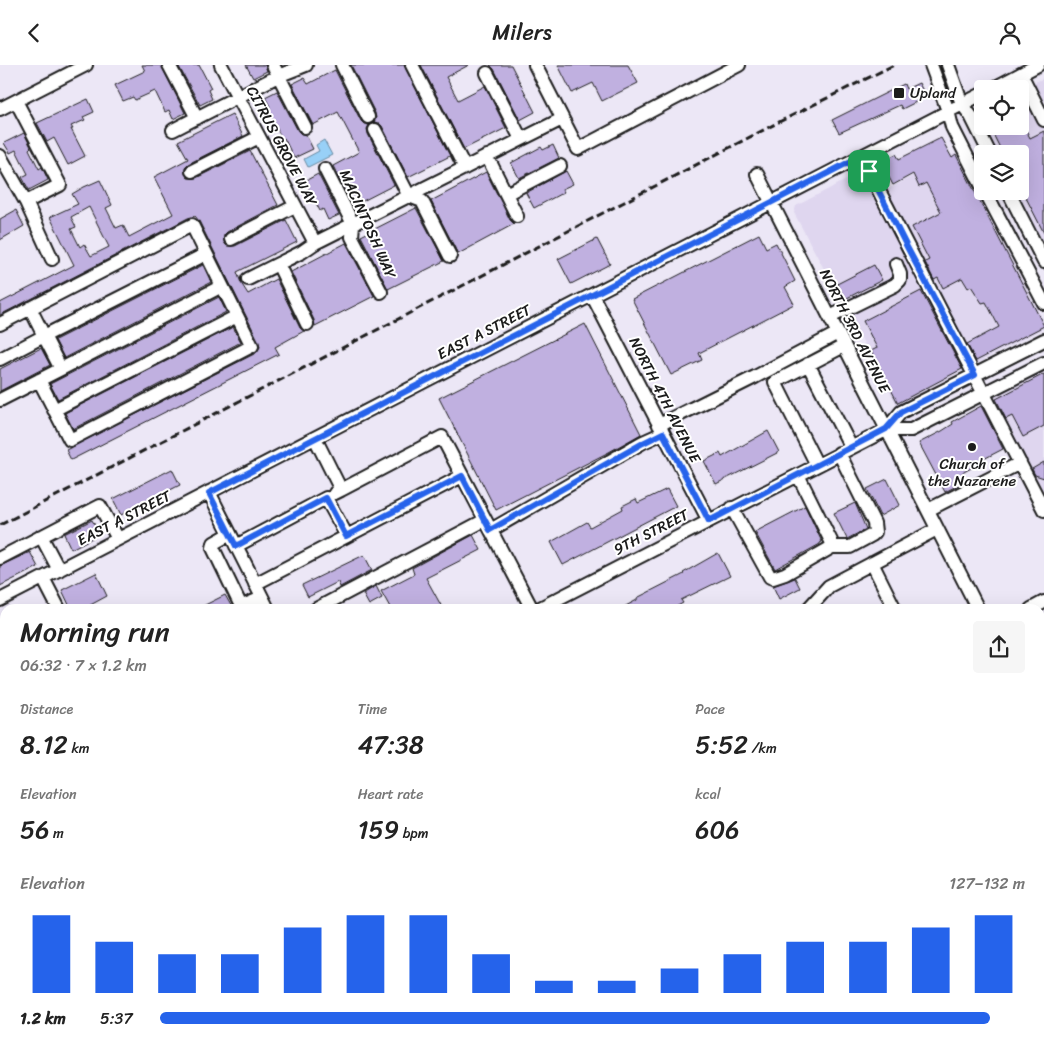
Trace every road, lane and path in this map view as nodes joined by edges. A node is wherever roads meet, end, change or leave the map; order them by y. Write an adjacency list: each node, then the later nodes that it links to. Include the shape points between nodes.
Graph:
1 (86, 65): 17 (street)
2 (169, 65): 22 (street)
3 (221, 65): 15 (street, CITRUS GROVE WAY)
4 (306, 65): 12 (street)
5 (342, 65): 21 (street)
6 (412, 65): 35 (street)
7 (535, 65): 23 (street)
8 (739, 65): 23 (street, via 578,149)
9 (931, 65): 20 (street)
10 (948, 65): 18 (street)
11 (1028, 68): 14 (street); 24 (street)
12 (276, 70): 15 (street); 25 (street)
13 (487, 73): 29 (street)
14 (1007, 80)
15 (237, 97): 22 (street); 28 (street, CITRUS GROVE WAY)
16 (974, 97): 18 (street, EAST A STREET)
17 (16, 101): 19 (street); 44 (street, via 60,185)
18 (962, 104): 20 (street, EAST A STREET); 30 (street)
19 (0, 109)
20 (948, 111): 32 (street, EAST A STREET); 37 (street, via 952,127)
21 (368, 117)
22 (197, 118): 26 (street)
23 (562, 119): 29 (street)
24 (1044, 121)
25 (305, 127)
26 (172, 130)
27 (375, 130): 41 (street)
28 (259, 137): 38 (street); 46 (street, CITRUS GROVE WAY)
29 (521, 139): 33 (street)
30 (986, 145)
31 (0, 156): 44 (street)
32 (861, 156): 45 (street, EAST A STREET); 75 (street)
33 (487, 157): 35 (street); 40 (street)
34 (560, 166): 40 (street)
35 (465, 168): 41 (street)
36 (325, 169): 48 (street, MACINTOSH WAY)
37 (974, 170)
38 (192, 171)
39 (757, 173): 45 (street, NORTH 3RD AVENUE)
40 (506, 194): 47 (street)
41 (409, 196): 48 (street); 52 (street, via 422,201)
42 (991, 200): 61 (street)
43 (1013, 200): 54 (street)
44 (26, 202): 53 (street)
45 (771, 202): 60 (street, EAST A STREET); 64 (street, NORTH 3RD AVENUE)
46 (295, 206): 49 (street); 50 (street, CITRUS GROVE WAY)
47 (517, 216)
48 (353, 224): 50 (street); 59 (street, MACINTOSH WAY, via 352,237)
49 (231, 239)
50 (315, 243): 55 (street)
51 (206, 254): 58 (street); 62 (street, via 192,225); 68 (street)
52 (450, 256)
53 (52, 259)
54 (1044, 262)
55 (278, 264): 57 (street); 66 (street)
56 (896, 264): 64 (street, via 900,280 895,285)
57 (248, 279)
58 (222, 286): 63 (street); 74 (street)
59 (381, 292)
60 (592, 295): 80 (street, NORTH 4TH AVENUE); 82 (street, EAST A STREET)
61 (1044, 303)
62 (30, 308): 65 (street); 68 (street)
63 (237, 316): 79 (street); 79 (street, via 252,346 226,360 70,440)
64 (830, 317): 67 (street, NORTH 3RD AVENUE)
65 (0, 324)
66 (307, 324)
67 (838, 333): 70 (street, NORTH 3RD AVENUE); 80 (street)
68 (44, 336): 71 (street); 74 (street)
69 (1044, 341): 75 (street, 9TH STREET)
70 (844, 345): 73 (street); 81 (street, NORTH 3RD AVENUE)
71 (0, 359)
72 (1044, 363): 77 (street)
73 (808, 364): 83 (street); 86 (street, via 775,383)
74 (61, 369): 76 (street)
75 (975, 375): 77 (street); 81 (street, 9TH STREET, via 901,412)
76 (39, 380): 78 (street); 79 (street)
77 (984, 393): 81 (street, via 911,431); 85 (street)
78 (0, 400)
79 (54, 410)
80 (661, 429): 95 (street, NORTH 4TH AVENUE); 96 (street, via 643,443)
81 (886, 429): 83 (street, 9TH STREET); 94 (street, NORTH 3RD AVENUE)
82 (314, 438): 89 (street); 90 (street, EAST A STREET)
83 (851, 447): 84 (street, 9TH STREET)
84 (839, 453): 86 (street, 9TH STREET); 103 (street, via 874,523 875,532 850,547)
85 (1020, 463): 93 (street); 94 (street)
86 (817, 465): 87 (street, 9TH STREET)
87 (798, 475): 92 (street, 9TH STREET); 103 (street)
88 (462, 476): 89 (street, via 442,437); 96 (street); 100 (street)
89 (341, 490): 91 (street)
90 (209, 493): 98 (street); 101 (street, EAST A STREET)
91 (326, 498): 100 (street); 102 (street)
92 (732, 508): 95 (street, 9TH STREET); 103 (street, via 773,578 786,574)
93 (1044, 510)
94 (928, 511): 97 (street, NORTH 3RD AVENUE)
95 (709, 521): 115 (street, 9TH STREET)
96 (488, 525): 113 (street); 114 (street)
97 (937, 529): 105 (street); 118 (street, NORTH 3RD AVENUE)
98 (230, 534): 102 (street); 112 (street, via 214,543 213,548)
99 (41, 536): 101 (street, via 100,506); 104 (street); 106 (street)
100 (346, 536): 108 (street)
101 (118, 539): 106 (street, EAST A STREET)
102 (236, 546): 108 (street)
103 (832, 547)
104 (0, 558)
105 (872, 563): 116 (street, via 829,586); 117 (street)
106 (59, 570): 107 (street, EAST A STREET)
107 (43, 578): 109 (street, EAST A STREET); 111 (street)
108 (255, 584): 110 (street)
109 (0, 601)
110 (265, 603)
111 (56, 604)
112 (240, 604)
113 (326, 604)
114 (529, 604)
115 (548, 604)
116 (813, 604)
117 (892, 604)
118 (975, 604)

